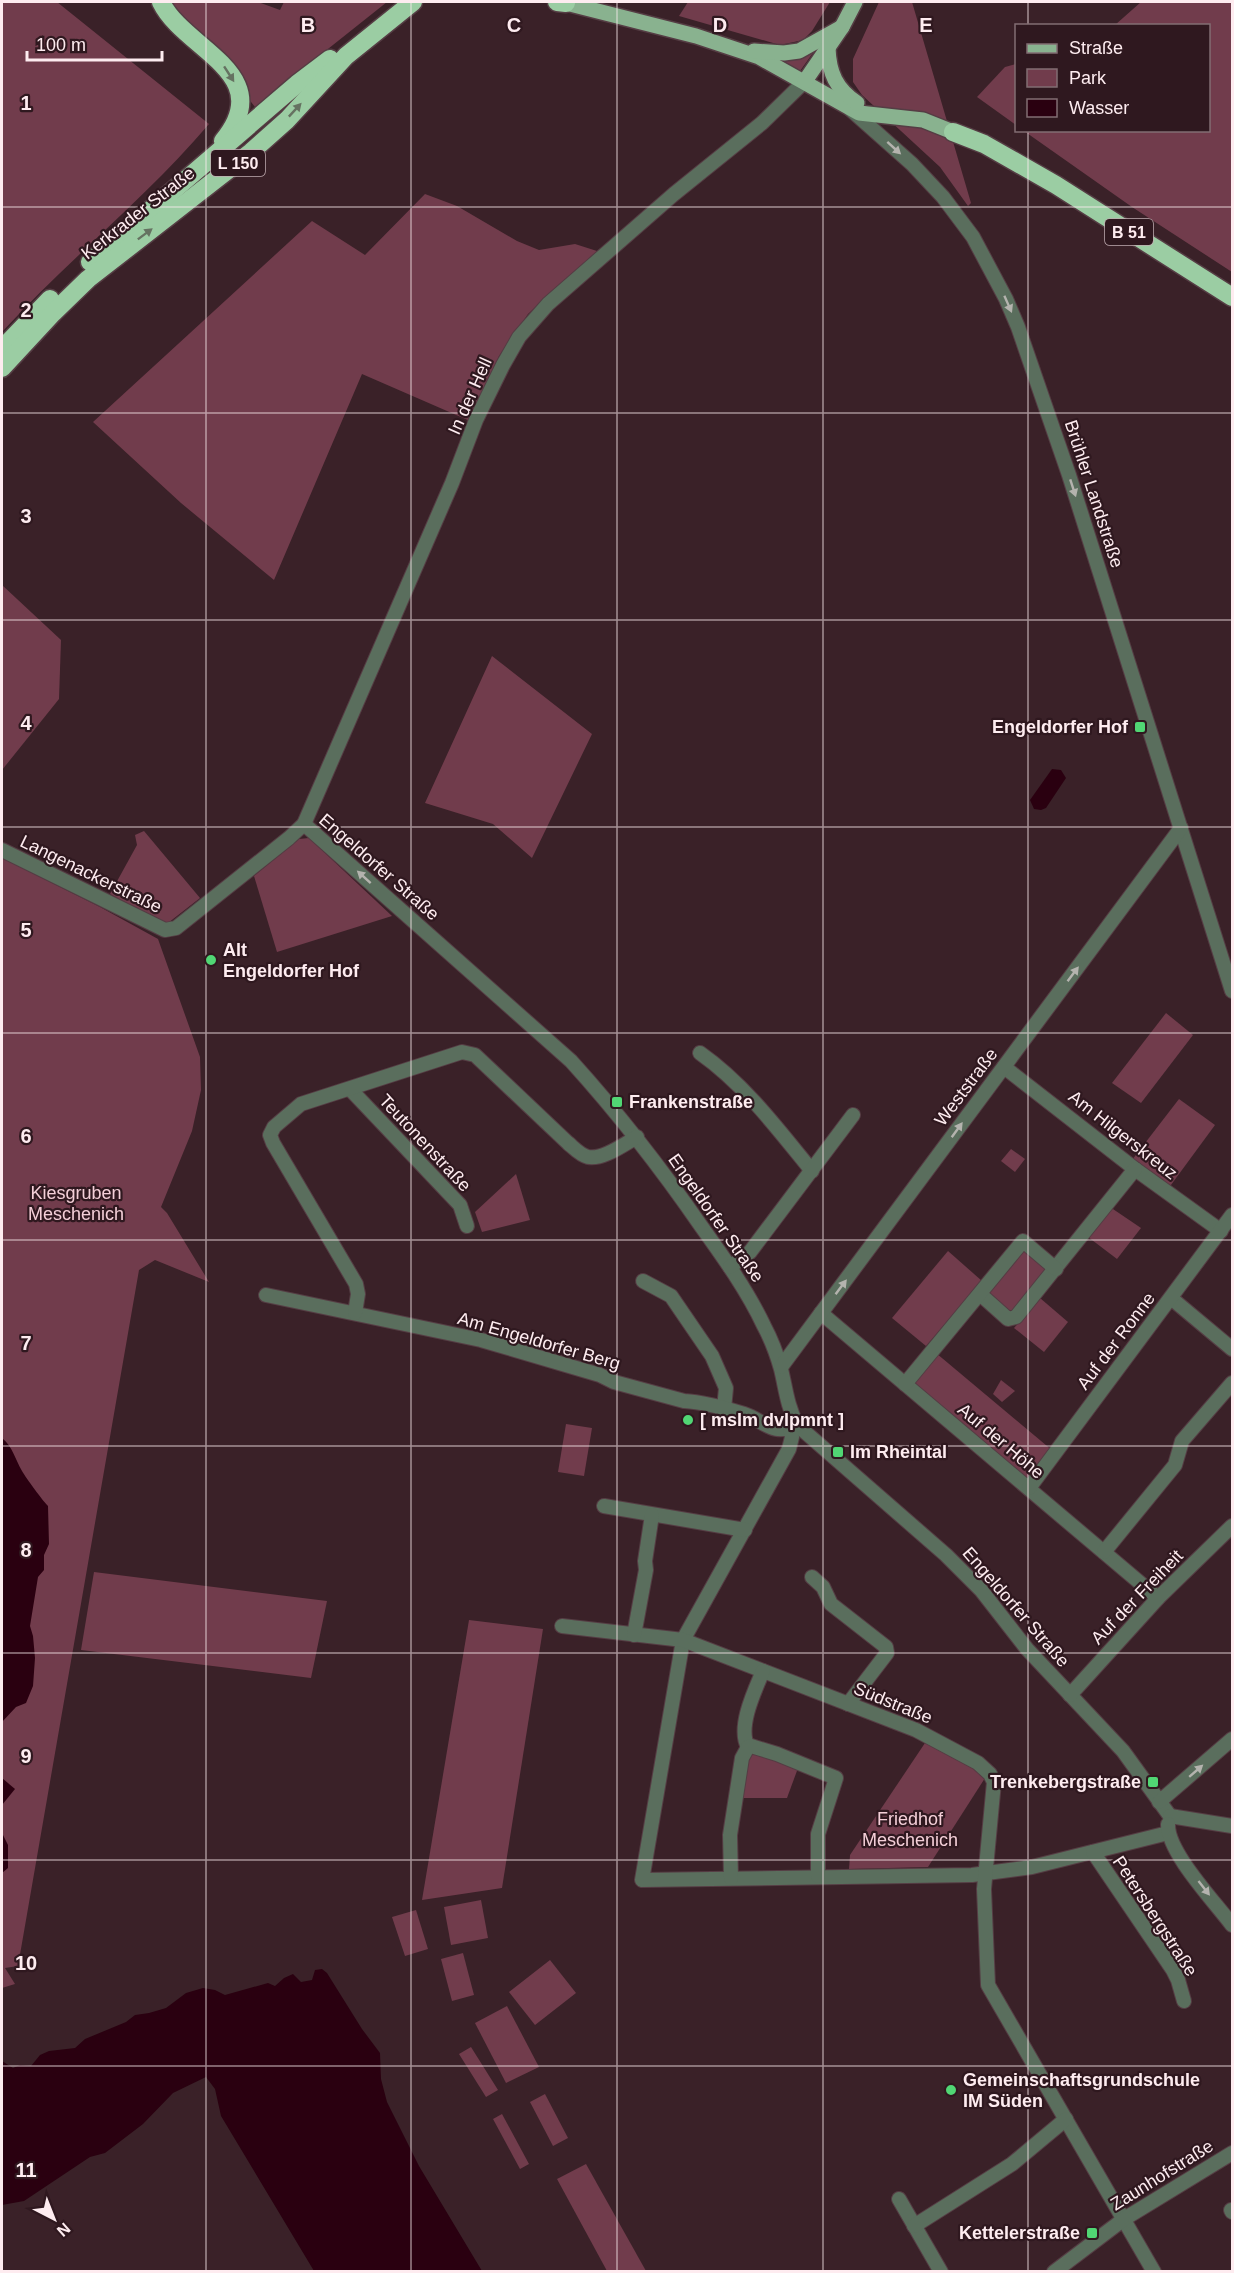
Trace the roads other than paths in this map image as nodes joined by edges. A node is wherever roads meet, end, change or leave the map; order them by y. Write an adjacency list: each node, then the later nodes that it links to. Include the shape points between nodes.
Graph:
1 (161, 2): 12 (highway, one-way to 12, via 175,22 222,63 239,94 233,128)
2 (412, 2): 12 (highway, Kerkrader Straße / L 150, via 370,28 297,84); 15 (highway, Kerkrader Straße / L 150, one-way to 2, via 88,279 250,152 287,120 346,56)
3 (562, 2): 7 (main road, B 51)
4 (855, 2): 5 (main road)
5 (842, 27): 6 (main road); 7 (main road, via 793,53)
6 (828, 48): 8 (main road); 10 (main road, via 836,84 846,96)
7 (742, 51): 8 (main road, B 51)
8 (805, 81): 9 (main road, Brühler Landstraße / B 51); 16 (street, In der Hell, via 762,123 548,304 519,337 476,420)
9 (850, 109): 10 (main road, B 51); 17 (street, Brühler Landstraße, one-way to 17, via 927,179 958,217 994,274 1018,327)
10 (878, 116): 11 (main road, B 51, via 923,120)
11 (953, 132): 13 (highway, B 51, via 984,144 1056,185)
12 (200, 166): 14 (highway, Kerkrader Straße / L 150, via 69,280)
13 (1233, 297)
14 (2, 349)
15 (2, 368)
16 (304, 824): 19 (street, Engeldorfer Straße, via 176,928); 25 (street, Engeldorfer Straße, one-way to 16, via 571,1060)
17 (1181, 828): 20 (street, Brühler Landstraße); 22 (street, Weststraße, one-way to 17)
18 (2, 850): 19 (street, Langenackerstraße)
19 (165, 930)
20 (1233, 991)
21 (700, 1053): 27 (street, via 772,1121)
22 (1004, 1067): 26 (street, Am Hilgerskreuz); 38 (street, Weststraße, one-way to 22)
23 (350, 1089): 25 (street, via 469,1052 583,1155 599,1156); 29 (street, Teutonenstraße, via 460,1205); 37 (street, via 301,1104 270,1135 356,1284)
24 (852, 1115): 27 (street)
25 (637, 1137): 31 (street, Engeldorfer Straße)
26 (1135, 1169): 30 (street, Am Hilgerskreuz); 32 (street)
27 (812, 1171): 31 (street, via 750,1251)
28 (1233, 1215): 30 (street, Auf der Ronne)
29 (467, 1226)
30 (1221, 1231): 36 (street, Auf der Ronne)
31 (730, 1268): 40 (street, Engeldorfer Straße, via 766,1329)
32 (1056, 1269): 34 (street, via 1012,1319); 34 (street, via 1023,1241)
33 (643, 1281): 43 (street, via 671,1296 712,1356 726,1388)
34 (980, 1294): 42 (street)
35 (266, 1295): 37 (street, Am Engeldorfer Berg)
36 (1172, 1298): 39 (street); 45 (street, Auf der Ronne)
37 (355, 1313): 43 (street, Am Engeldorfer Berg, via 481,1340 614,1382)
38 (821, 1313): 40 (street, Weststraße); 42 (street, Auf der Höhe)
39 (1233, 1349)
40 (781, 1367): 44 (street, Engeldorfer Straße)
41 (1233, 1383): 50 (street, via 1182,1441 1175,1465)
42 (905, 1384): 45 (street, Auf der Höhe)
43 (724, 1409): 44 (street, Am Engeldorfer Berg, via 780,1430)
44 (794, 1427): 49 (street, via 789,1449); 57 (street, Engeldorfer Straße, via 946,1555)
45 (1029, 1488): 50 (street, Auf der Höhe)
46 (604, 1506): 47 (street)
47 (652, 1515): 49 (street); 54 (street)
48 (1233, 1526): 52 (street, Auf der Freiheit)
49 (746, 1530): 55 (street)
50 (1104, 1552): 52 (street, Auf der Höhe)
51 (812, 1576): 58 (street, via 831,1604 886,1647 887,1653)
52 (1158, 1598): 57 (street, Auf der Freiheit)
53 (562, 1626): 54 (street, Südstraße)
54 (634, 1635): 55 (street, Südstraße)
55 (683, 1640): 56 (street, Südstraße); 69 (street, via 642,1880)
56 (763, 1671): 58 (street, Südstraße); 60 (street, via 749,1707 744,1736)
57 (1070, 1695): 61 (street, Engeldorfer Straße, via 1123,1751)
58 (848, 1704): 67 (street, Südstraße, via 916,1730 968,1756 990,1774 994,1782)
59 (1233, 1739): 61 (street, one-way to 59)
60 (747, 1747): 68 (street, via 777,1754 836,1778 818,1834); 69 (street, via 730,1835)
61 (1159, 1802): 62 (street, Engeldorfer Straße)
62 (1170, 1816): 63 (street); 64 (street)
63 (1230, 1825): 65 (street)
64 (1168, 1833): 66 (street); 70 (street, one-way to 70, via 1175,1851)
65 (1233, 1840)
66 (1093, 1852): 67 (street, via 1032,1867); 71 (street, Petersbergstraße, via 1173,1970)
67 (985, 1873): 68 (street); 72 (street, via 988,1985)
68 (818, 1876): 69 (street)
69 (731, 1878)
70 (1233, 1925)
71 (1184, 2001)
72 (1066, 2119): 75 (street); 76 (street, via 1012,2164)
73 (1233, 2153): 75 (street, Zaunhofstraße)
74 (899, 2199): 76 (street)
75 (1124, 2219): 78 (street, Zaunhofstraße); 79 (street)
76 (914, 2226): 77 (street)
77 (941, 2271)
78 (1054, 2271)
79 (1154, 2271)

